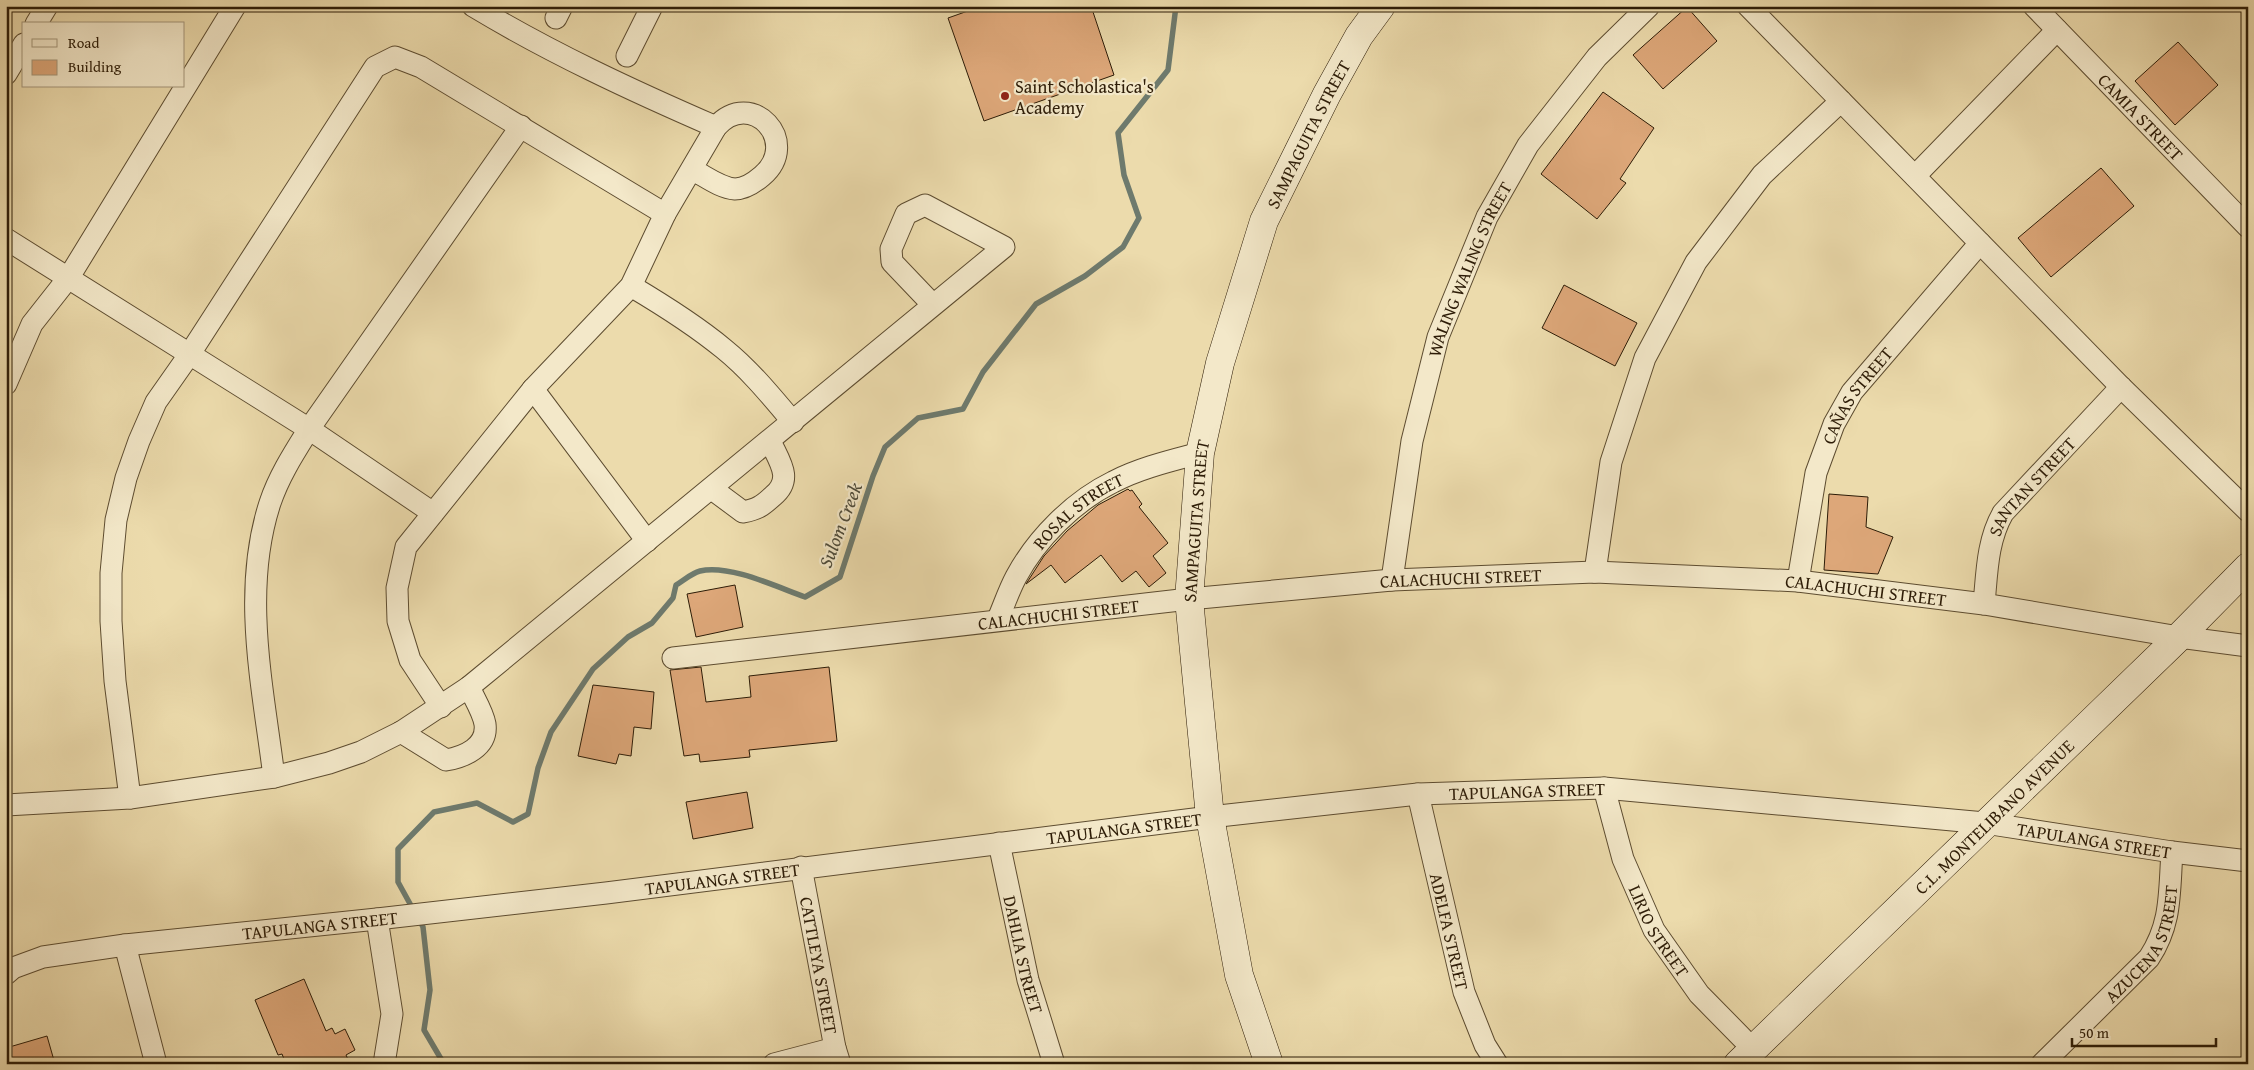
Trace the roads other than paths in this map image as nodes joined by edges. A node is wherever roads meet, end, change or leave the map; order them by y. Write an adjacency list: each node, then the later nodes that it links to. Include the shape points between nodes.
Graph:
1 (46, 6): 9 (street)
2 (235, 6): 14 (street)
3 (474, 6): 18 (street, via 518,33 626,88)
4 (652, 6): 12 (street)
5 (1381, 6): 35 (street, SAMPAGUITA STREET, via 1359,36 1336,78 1264,221 1220,364)
6 (1649, 6): 42 (street, WALING WALING STREET, via 1597,57 1528,145 1487,217 1438,337 1412,441)
7 (1748, 6): 16 (street)
8 (2034, 6): 10 (street, CAMIA STREET)
9 (37, 22)
10 (2057, 30): 20 (street); 22 (street, CAMIA STREET)
11 (22, 47): 13 (street)
12 (627, 56)
13 (6, 74)
14 (185, 88)
15 (185, 88): 25 (street)
16 (1841, 101): 20 (street); 41 (street, via 1756,183 1696,262 1650,349 1611,462)
17 (521, 126): 21 (street); 28 (street, via 422,67 395,57 375,67); 33 (street)
18 (716, 127): 19 (street); 19 (street, via 738,112 755,114 771,126 777,141 776,157 767,172 753,184 735,189)
19 (693, 170): 21 (street)
20 (1915, 176): 24 (street)
21 (665, 214): 26 (street)
22 (2248, 227)
23 (6, 239): 25 (street)
24 (1980, 243): 30 (street); 43 (street, CAÑAS STREET, via 1852,392 1834,424 1816,473)
25 (69, 277): 28 (street); 29 (street, via 32,324)
26 (631, 286): 31 (street); 32 (street, via 681,316 724,349 753,376)
27 (933, 305): 27 (street, via 1004,247 924,205 906,214 891,249 892,262); 32 (street)
28 (189, 355): 33 (street); 56 (street, via 156,402 126,478 116,520 111,621)
29 (6, 384)
30 (2122, 387): 37 (street); 45 (street, SANTAN STREET, via 2003,513 1990,543)
31 (533, 389): 38 (street); 39 (street)
32 (793, 422): 34 (street)
33 (309, 429): 38 (street); 53 (street, via 284,470 270,502 255,581 255,617)
34 (770, 441): 36 (street); 36 (street, via 785,480 780,490 759,508 743,512)
35 (1200, 453): 44 (street, SAMPAGUITA STREET); 46 (street, ROSAL STREET, via 1154,465 1112,482 1074,507 1042,539 1016,577)
36 (712, 489): 39 (street)
37 (2248, 511)
38 (433, 513): 51 (street, via 406,547 397,588 398,621 410,660)
39 (646, 541): 50 (street)
40 (2248, 568): 47 (street, C.L. MONTELIBANO AVENUE)
41 (1595, 572): 42 (street, CALACHUCHI STREET); 43 (street, CALACHUCHI STREET)
42 (1392, 580): 44 (street, CALACHUCHI STREET)
43 (1798, 581): 45 (street, CALACHUCHI STREET)
44 (1189, 599): 46 (street, CALACHUCHI STREET); 58 (street, SAMPAGUITA STREET)
45 (1984, 604): 47 (street, CALACHUCHI STREET)
46 (998, 619): 49 (street, CALACHUCHI STREET)
47 (2179, 637): 48 (street, CALACHUCHI STREET); 59 (street, C.L. MONTELIBANO AVENUE)
48 (2248, 646)
49 (673, 658)
50 (469, 687): 51 (street); 52 (street, via 485,724 481,743 464,757 446,760)
51 (441, 707): 52 (street)
52 (401, 732): 53 (street, via 361,752)
53 (274, 777): 56 (street)
54 (1604, 788): 55 (street, TAPULANGA STREET); 59 (street, TAPULANGA STREET); 68 (street, LIRIO STREET, via 1623,859 1654,930)
55 (1418, 794): 58 (street, TAPULANGA STREET); 74 (street, ADELFA STREET, via 1464,992 1485,1045)
56 (130, 798): 57 (street)
57 (6, 805)
58 (1210, 817): 60 (street, TAPULANGA STREET); 73 (street, SAMPAGUITA STREET, via 1238,975)
59 (1985, 824): 61 (street, TAPULANGA STREET); 68 (street, C.L. MONTELIBANO AVENUE)
60 (999, 843): 63 (street, TAPULANGA STREET); 72 (street, DAHLIA STREET, via 1028,980)
61 (2172, 852): 62 (street, TAPULANGA STREET); 75 (street, AZUCENA STREET, via 2167,919 2149,958)
62 (2248, 861)
63 (801, 867): 64 (street, TAPULANGA STREET); 67 (street, CATTLEYA STREET)
64 (377, 919): 65 (street, TAPULANGA STREET); 70 (street, via 392,1014)
65 (125, 945): 66 (street, TAPULANGA STREET, via 43,958 13,968); 69 (street)
66 (6, 974)
67 (838, 1056): 71 (street)
68 (1746, 1056)
69 (156, 1064)
70 (384, 1064)
71 (774, 1064)
72 (1054, 1064)
73 (1269, 1064)
74 (1497, 1064)
75 (2042, 1064)

